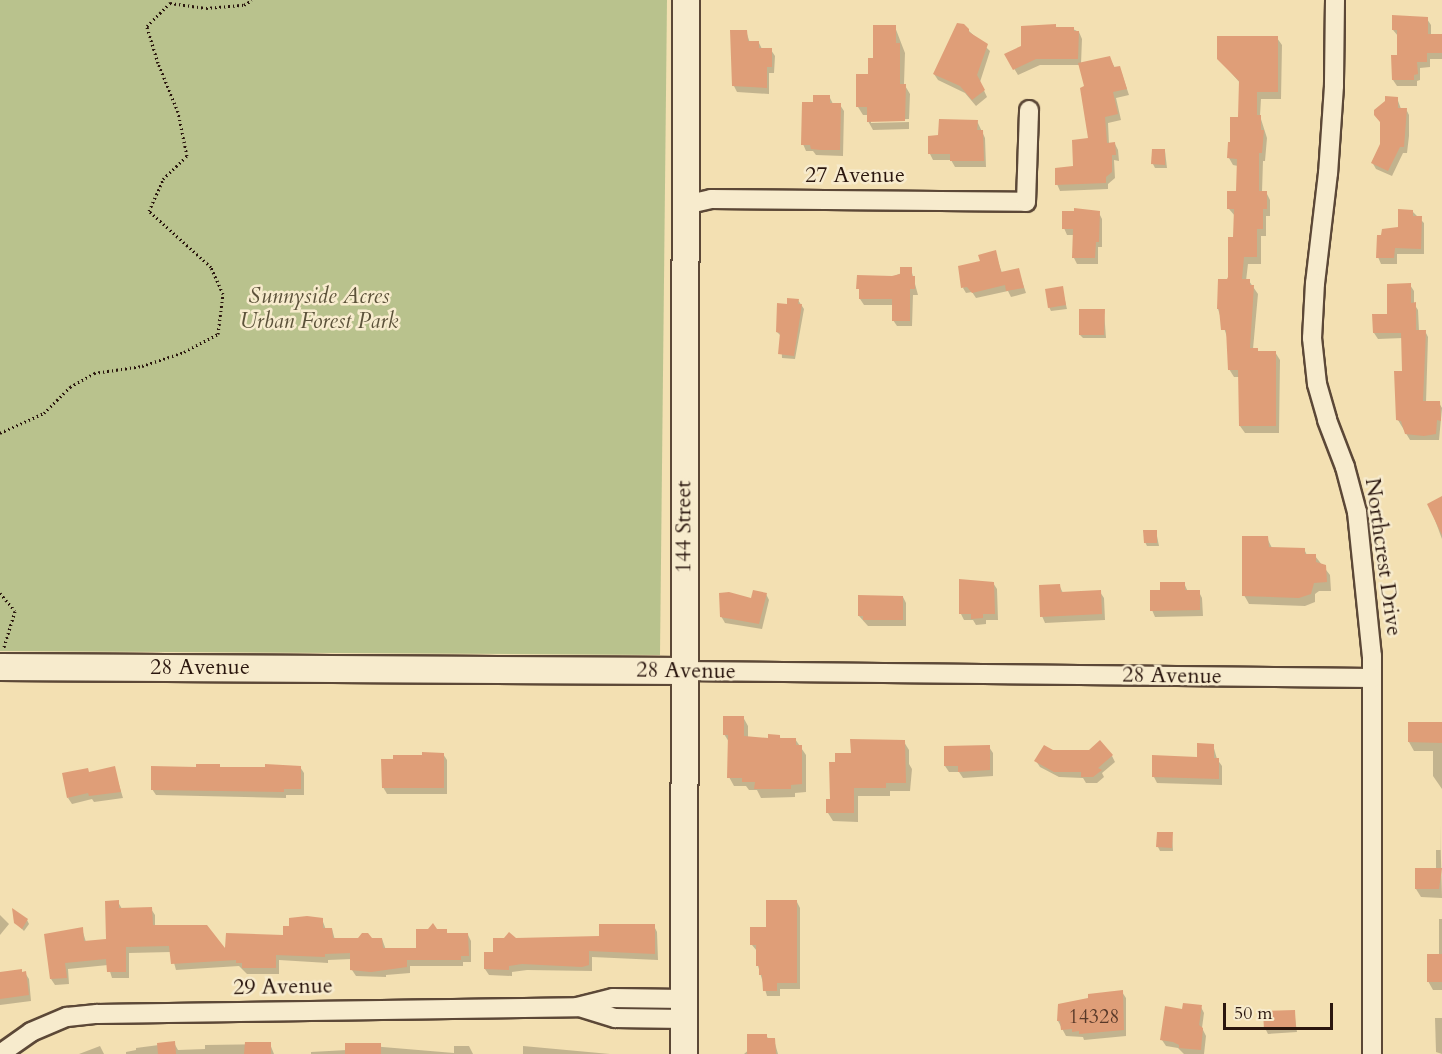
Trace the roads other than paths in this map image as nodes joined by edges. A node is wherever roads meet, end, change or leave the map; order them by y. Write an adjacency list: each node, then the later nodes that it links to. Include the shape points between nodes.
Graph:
1 (686, 0): 4 (street, 144 Street)
2 (1335, 0): 7 (street, Northcrest Drive, via 1329,151 1312,338 1317,384 1357,512)
3 (1029, 110): 4 (street, 27 Avenue, via 1026,202 711,199)
4 (685, 205): 6 (street, 144 Street)
5 (1, 660): 6 (street, 28 Avenue)
6 (684, 671): 7 (street, 28 Avenue); 8 (street, 144 Street)
7 (1372, 678): 11 (street, Northcrest Drive)
8 (684, 1009): 9 (street, 29 Avenue, via 614,998 577,1007 97,1014 67,1017 31,1032); 10 (street, 144 Street)
9 (0, 1054)
10 (684, 1054)
11 (1372, 1054)

